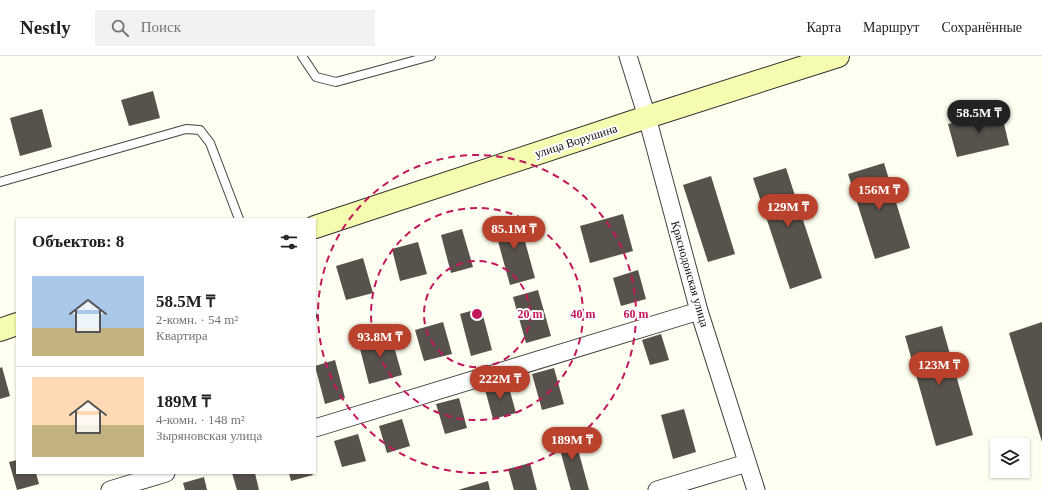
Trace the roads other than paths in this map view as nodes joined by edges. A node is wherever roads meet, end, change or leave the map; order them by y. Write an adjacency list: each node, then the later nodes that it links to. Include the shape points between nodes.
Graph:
1 (302, 56): 2 (lane, via 316,77 336,82)
2 (431, 56)
3 (628, 56): 5 (street, Краснодонская улица)
4 (838, 56): 5 (street, улица Ворушина)
5 (647, 117): 8 (street, улица Ворушина); 9 (street, Краснодонская улица)
6 (0, 182): 7 (lane, via 186,129 200,130 210,143)
7 (239, 218)
8 (316, 227)
9 (699, 311): 12 (street); 13 (street, Краснодонская улица)
10 (16, 324): 11 (street)
11 (0, 330)
12 (316, 428)
13 (747, 463): 16 (street); 17 (street, Краснодонская улица)
14 (163, 474): 15 (street)
15 (110, 490)
16 (657, 490)
17 (756, 490)

